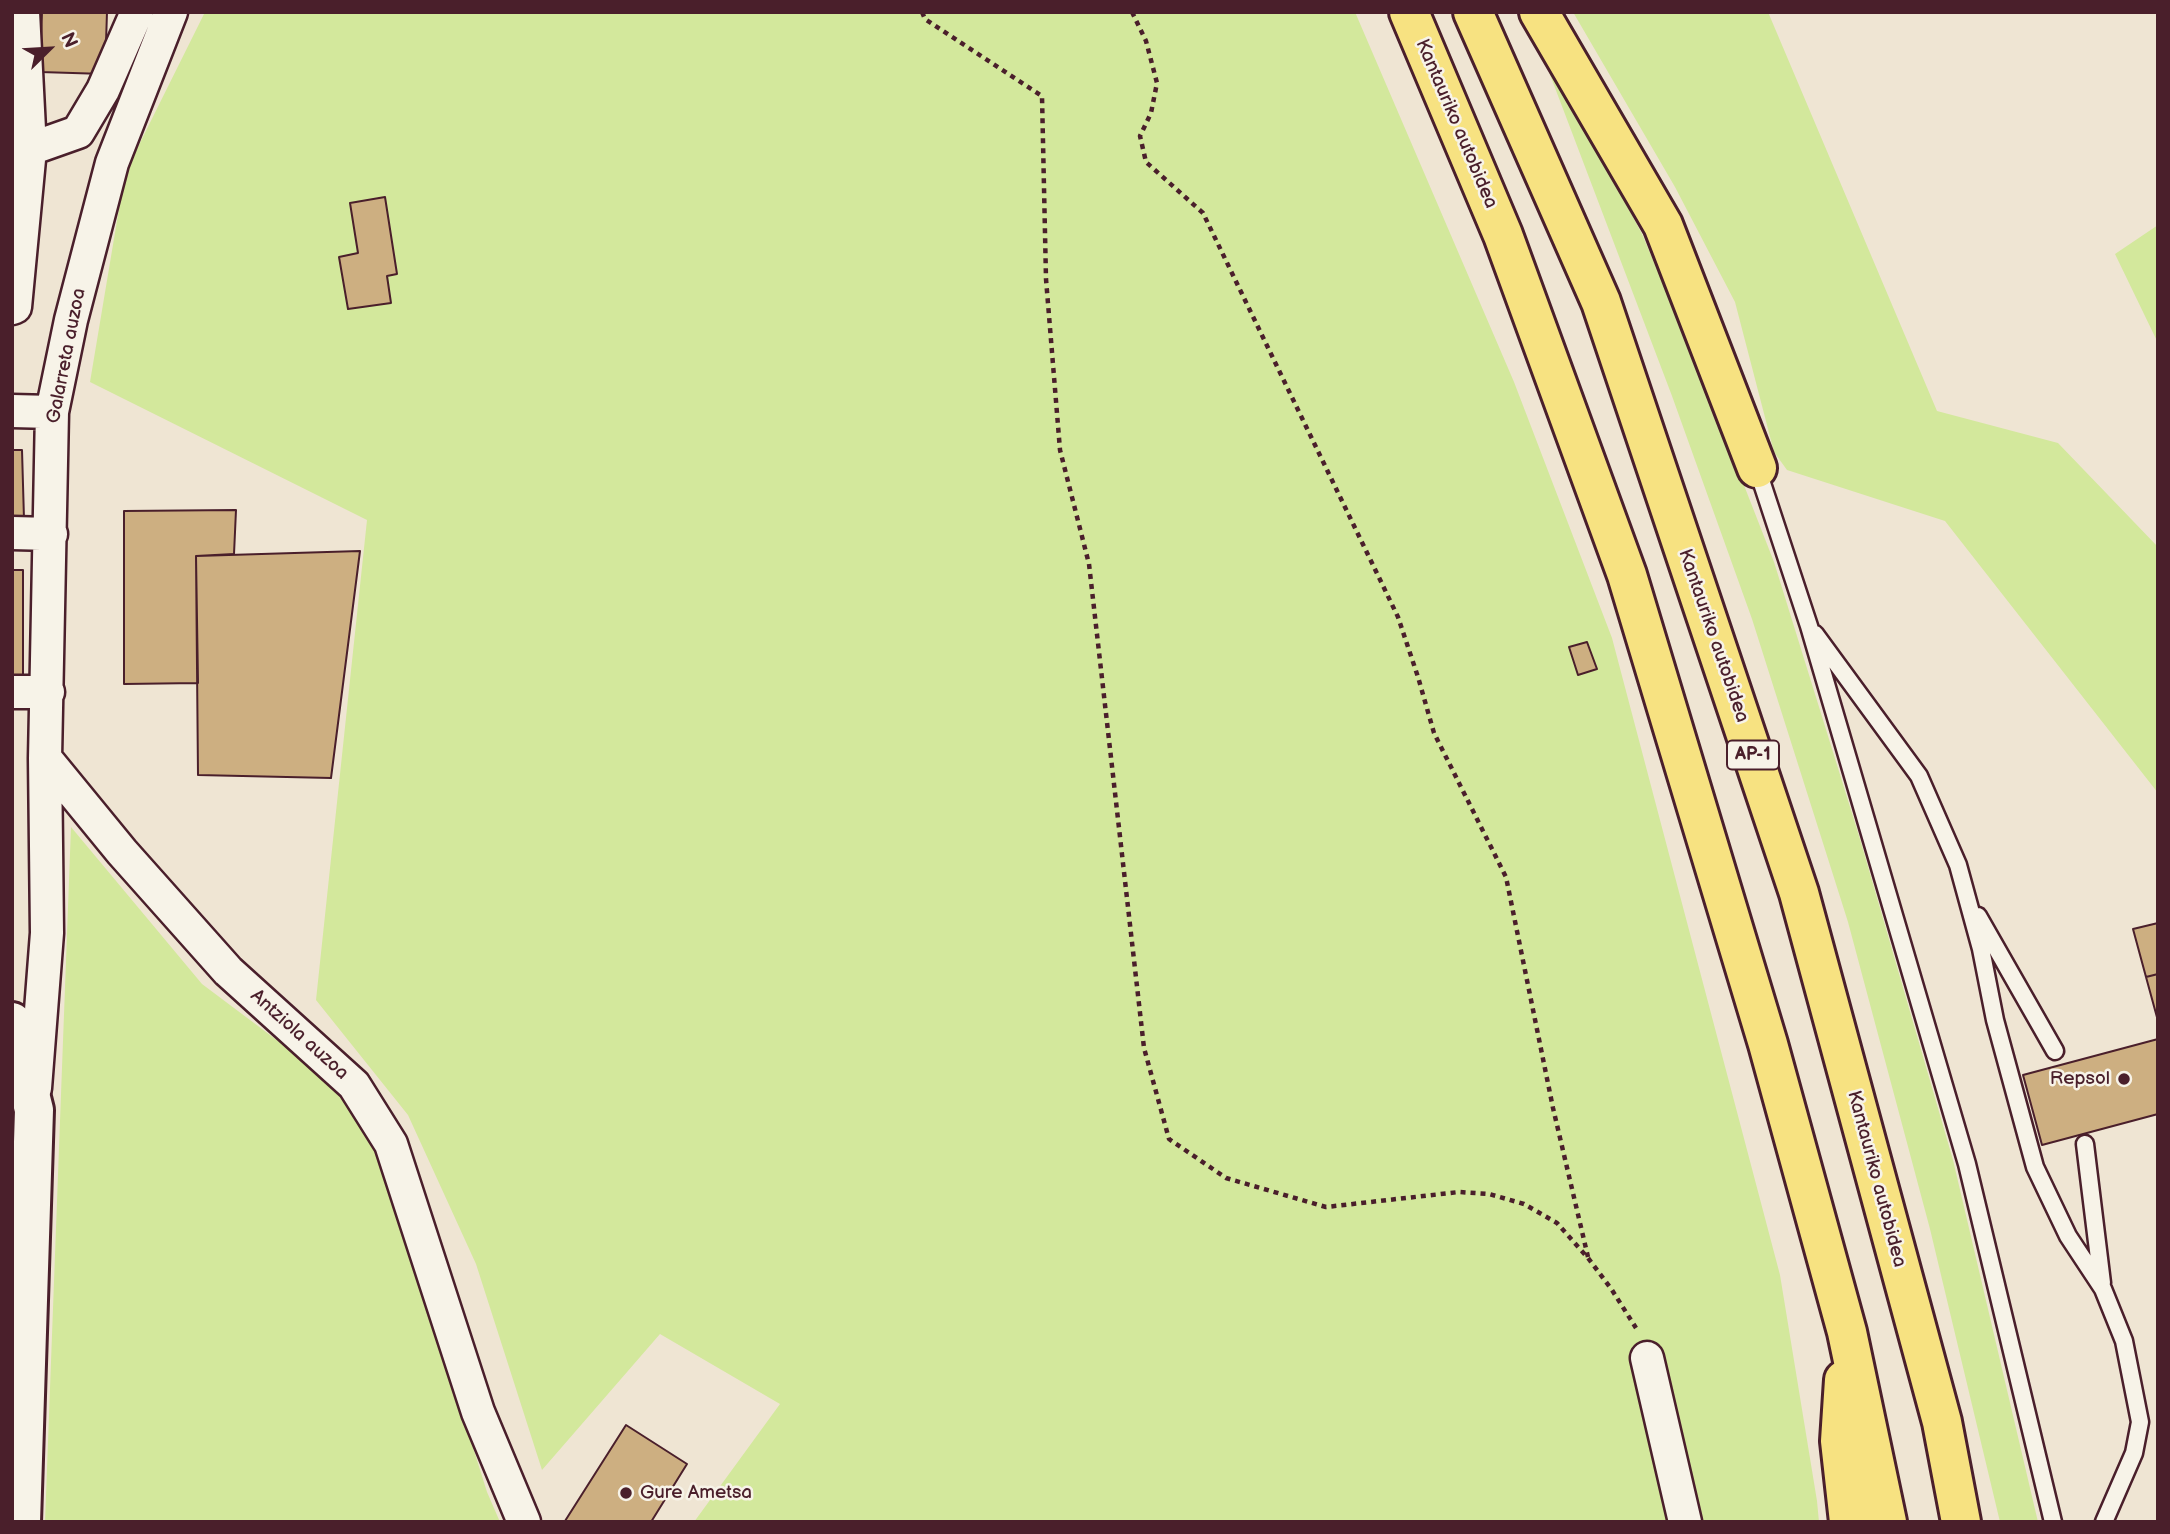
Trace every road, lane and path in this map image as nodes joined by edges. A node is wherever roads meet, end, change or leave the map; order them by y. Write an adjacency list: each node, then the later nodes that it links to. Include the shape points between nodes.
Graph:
1 (23, 12): 9 (street)
2 (137, 12): 10 (street, via 103,90 78,132)
3 (171, 12): 14 (street, Galarreta auzoa, via 112,163)
4 (922, 12): 27 (path, via 925,19 1042,96 1046,279 1060,450 1089,564 1144,1048 1169,1139 1226,1178 1326,1207 1459,1192 1489,1194 1524,1204 1557,1223)
5 (1132, 12): 27 (path, via 1146,41 1157,83 1140,136 1146,162 1203,213 1398,617 1434,733 1506,877)
6 (1409, 12): 29 (highway, Kantauriko autobidea, via 1503,235 1627,575 1768,1044)
7 (1473, 12): 36 (highway, Kantauriko autobidea / AP-1, via 1601,302 1799,893 1942,1422)
8 (1539, 12): 15 (highway, via 1664,225)
9 (19, 80): 10 (street)
10 (30, 149): 11 (street)
11 (19, 196): 12 (street)
12 (12, 307)
13 (12, 411): 14 (street)
14 (52, 412): 17 (street, Galarreta auzoa)
15 (1757, 468): 18 (lane)
16 (12, 533): 17 (street)
17 (51, 534): 20 (street, Galarreta auzoa)
18 (1809, 626): 22 (lane, via 1920,776); 37 (lane, via 1967,1164)
19 (12, 692): 20 (street)
20 (48, 692): 21 (street, Galarreta auzoa)
21 (45, 758): 25 (street, Galarreta auzoa, via 47,933); 32 (street, Antziola auzoa, via 228,971 354,1085 391,1143 478,1412)
22 (1967, 897): 24 (lane); 28 (lane, via 2035,1167 2068,1236)
23 (12, 1023): 25 (main road)
24 (2055, 1051)
25 (34, 1110): 31 (main road)
26 (2085, 1144): 28 (lane)
27 (1588, 1258): 30 (path, via 1634,1323)
28 (2103, 1289): 38 (lane, via 2124,1341 2140,1422 2134,1453)
29 (1847, 1332): 34 (highway, via 1840,1441); 35 (highway, Kantauriko autobidea)
30 (1647, 1358): 33 (street)
31 (20, 1522)
32 (524, 1522)
33 (1685, 1522)
34 (1849, 1522)
35 (1887, 1522)
36 (1961, 1522)
37 (2053, 1522)
38 (2104, 1522)

